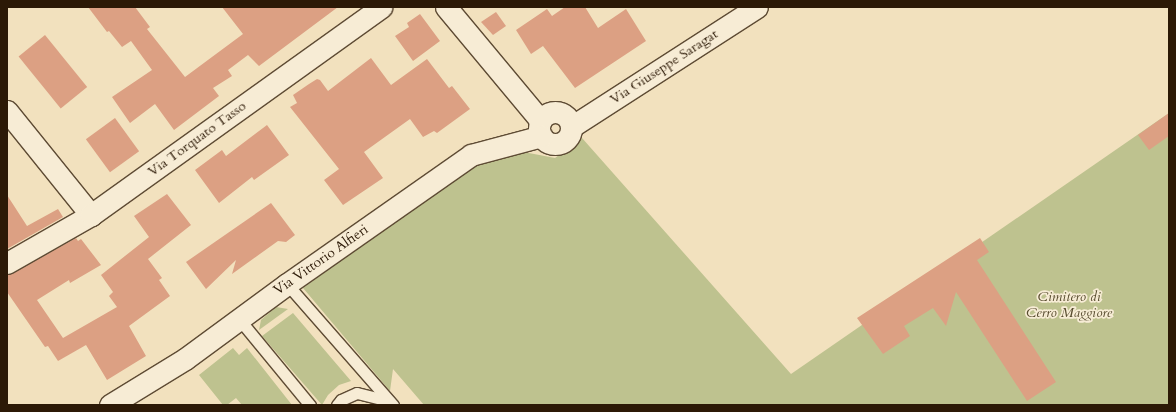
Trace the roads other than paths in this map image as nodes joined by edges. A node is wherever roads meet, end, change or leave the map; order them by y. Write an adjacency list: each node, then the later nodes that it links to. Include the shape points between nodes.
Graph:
1 (381, 7): 6 (street, Via Torquato Tasso)
2 (446, 7): 5 (street)
3 (757, 7): 5 (street, Via Giuseppe Saragat, via 571,127 568,137 560,144 550,143)
4 (7, 111): 6 (street)
5 (542, 128): 8 (street, Via Vittorio Alfieri, via 471,155)
6 (92, 214): 7 (street, Via Torquato Tasso)
7 (7, 264)
8 (287, 284): 9 (street, Via Vittorio Alfieri); 10 (lane)
9 (239, 319): 11 (street, Via Vittorio Alfieri, via 185,359); 12 (lane)
10 (391, 403): 13 (lane, via 356,393 341,400)
11 (110, 405)
12 (310, 405)
13 (337, 405)

